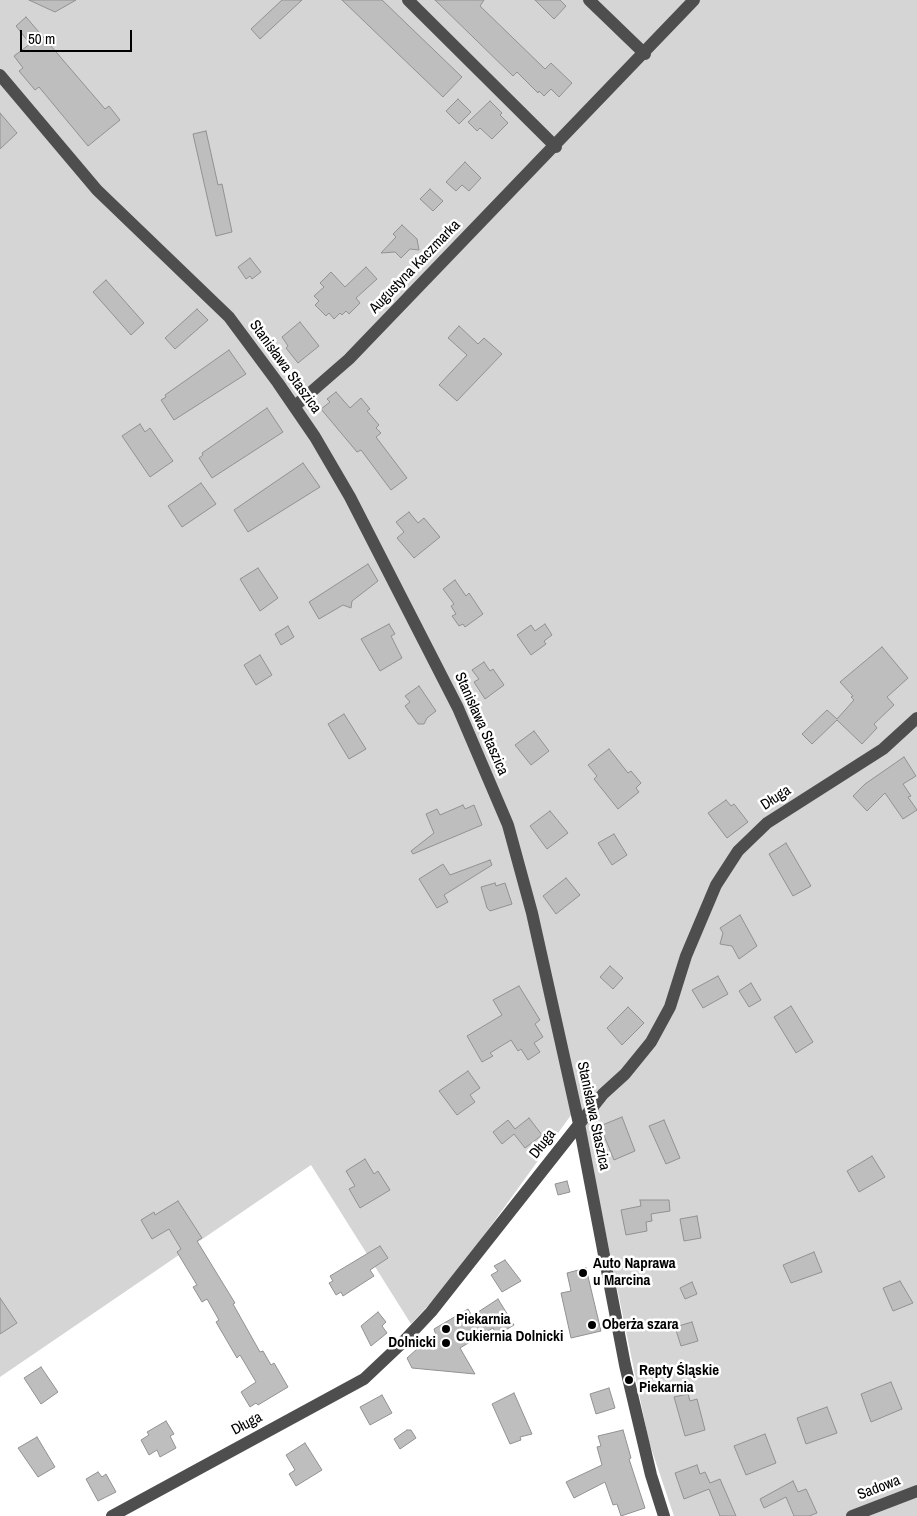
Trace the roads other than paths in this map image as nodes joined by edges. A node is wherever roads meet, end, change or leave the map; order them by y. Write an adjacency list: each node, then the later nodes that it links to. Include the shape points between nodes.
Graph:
1 (408, 0): 6 (street)
2 (589, 0): 4 (street)
3 (694, 0): 4 (street, Augustyna Kaczmarka)
4 (644, 54): 6 (street, Augustyna Kaczmarka)
5 (0, 75): 7 (street, Stanisława Staszica, via 97,190 229,317)
6 (556, 147): 7 (street, Augustyna Kaczmarka, via 349,359)
7 (295, 406): 9 (street, Stanisława Staszica, via 350,497 407,605 458,708 508,825 532,914)
8 (917, 718): 9 (street, Długa, via 883,749 767,824 738,851 716,885 686,956 670,1007 654,1035 642,1054)
9 (579, 1124): 11 (street, Długa, via 431,1312 364,1379); 12 (street, Stanisława Staszica, via 625,1365)
10 (917, 1491): 13 (street, Sadowa)
11 (112, 1516)
12 (664, 1516)
13 (852, 1516)

